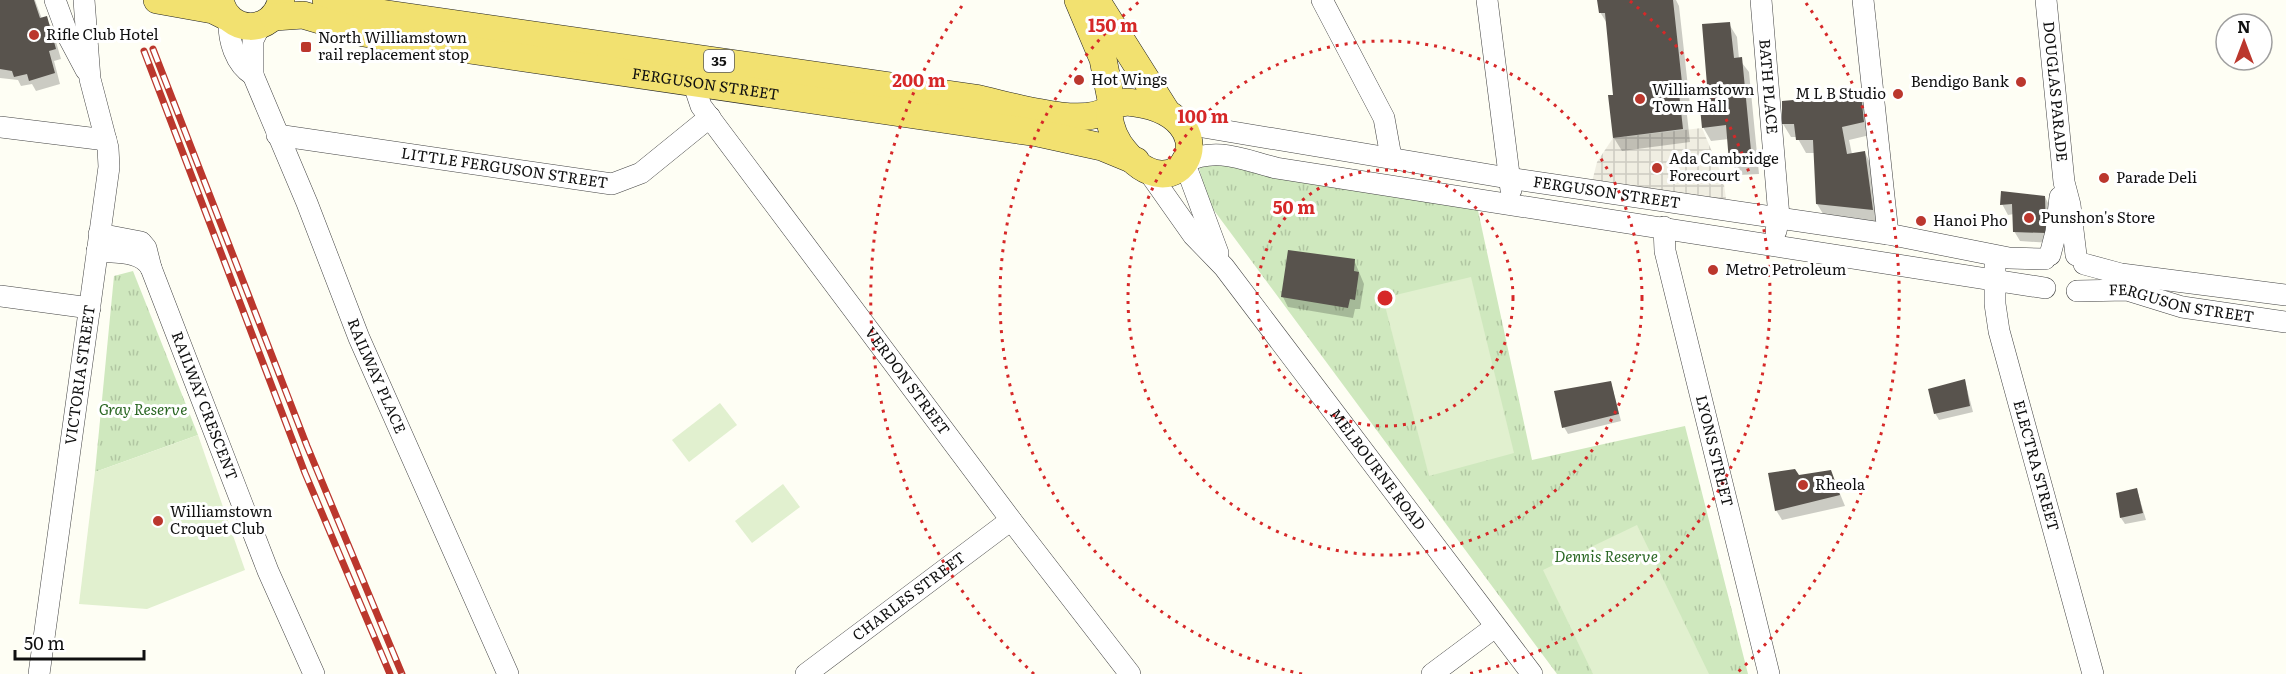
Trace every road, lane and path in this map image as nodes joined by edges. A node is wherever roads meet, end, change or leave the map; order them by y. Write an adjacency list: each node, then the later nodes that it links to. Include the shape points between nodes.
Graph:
1 (55, 0): 16 (street, VICTORIA STREET)
2 (84, 0): 16 (street, VICTORIA STREET)
3 (157, 0): 12 (main road, 35)
4 (326, 0): 14 (main road, FERGUSON STREET / 35, via 366,11)
5 (1078, 0): 18 (main road, via 1103,58)
6 (1096, 0): 19 (main road)
7 (1322, 0): 24 (street, via 1384,118)
8 (1488, 0): 27 (street)
9 (1761, 0): 30 (street, BATH PLACE)
10 (1863, 0): 32 (street)
11 (2046, 0): 28 (street, DOUGLAS PARADE)
12 (226, 12): 13 (main road, 35, via 240,26); 15 (street, RAILWAY PLACE, via 231,44 244,70)
13 (272, 14): 15 (street, RAILWAY PLACE, via 253,40); 17 (main road, FERGUSON STREET / 35, via 303,15 372,35)
14 (698, 57): 17 (main road); 18 (main road, FERGUSON STREET / 35, via 975,98 1069,117 1094,116)
15 (253, 75): 22 (street, RAILWAY PLACE)
16 (90, 79): 23 (street, VICTORIA STREET)
17 (694, 84): 20 (street, VERDON STREET, via 696,97); 26 (main road, FERGUSON STREET / 35, via 1038,133 1102,147)
18 (1112, 106): 19 (main road, 35, via 1134,103); 26 (main road, via 1110,119 1117,140)
19 (1169, 113): 24 (street, FERGUSON STREET / 35, via 1203,127); 25 (main road, via 1187,137)
20 (710, 117): 22 (street, LITTLE FERGUSON STREET, via 641,173 612,184); 46 (street, VERDON STREET)
21 (0, 126): 23 (street)
22 (278, 135): 50 (street, RAILWAY PLACE, via 359,338)
23 (106, 140): 33 (street, VICTORIA STREET, via 109,167)
24 (1391, 157): 27 (street, FERGUSON STREET / 35)
25 (1185, 163): 26 (main road, 35, via 1168,174); 29 (street, FERGUSON STREET / 35, via 1195,157 1222,153 1276,168); 38 (street, MELBOURNE ROAD)
26 (1141, 164): 38 (street, MELBOURNE ROAD, via 1197,240)
27 (1508, 178): 29 (street, via 1514,194); 30 (street, FERGUSON STREET / 35)
28 (2064, 182): 36 (street, DOUGLAS PARADE); 37 (street, DOUGLAS PARADE)
29 (1526, 206): 31 (street, FERGUSON STREET / 35)
30 (1779, 217): 32 (street, FERGUSON STREET / 35); 34 (street, BATH PLACE)
31 (1664, 227): 34 (street, FERGUSON STREET / 35); 55 (street, LYONS STREET, via 1665,251)
32 (1888, 234): 35 (street, FERGUSON STREET / 35)
33 (98, 243): 44 (street, VICTORIA STREET); 49 (street, RAILWAY CRESCENT, via 141,242 146,248 268,571)
34 (1773, 246): 39 (street, FERGUSON STREET / 35)
35 (1995, 255): 36 (street, FERGUSON STREET / 35); 39 (street, ELECTRA STREET)
36 (2048, 257): 37 (street, 35, via 2063,251); 40 (street, via 2040,274)
37 (2080, 260): 41 (street, via 2084,282); 42 (street, FERGUSON STREET, via 2121,274)
38 (1224, 267): 47 (street, MELBOURNE ROAD)
39 (1994, 279): 40 (street, FERGUSON STREET / 35); 56 (street, ELECTRA STREET, via 1999,331)
40 (2045, 288): 41 (street, 35, via 2061,296)
41 (2077, 291): 45 (street, FERGUSON STREET, via 2127,290 2182,307)
42 (2286, 295)
43 (0, 296): 44 (street)
44 (90, 308): 48 (street, VICTORIA STREET)
45 (2286, 322)
46 (1011, 520): 51 (street, CHARLES STREET); 52 (street, VERDON STREET)
47 (1495, 627): 53 (street); 54 (street, MELBOURNE ROAD)
48 (39, 674)
49 (314, 674)
50 (508, 674)
51 (806, 674)
52 (1130, 674)
53 (1432, 674)
54 (1532, 674)
55 (1769, 674)
56 (2093, 674)

